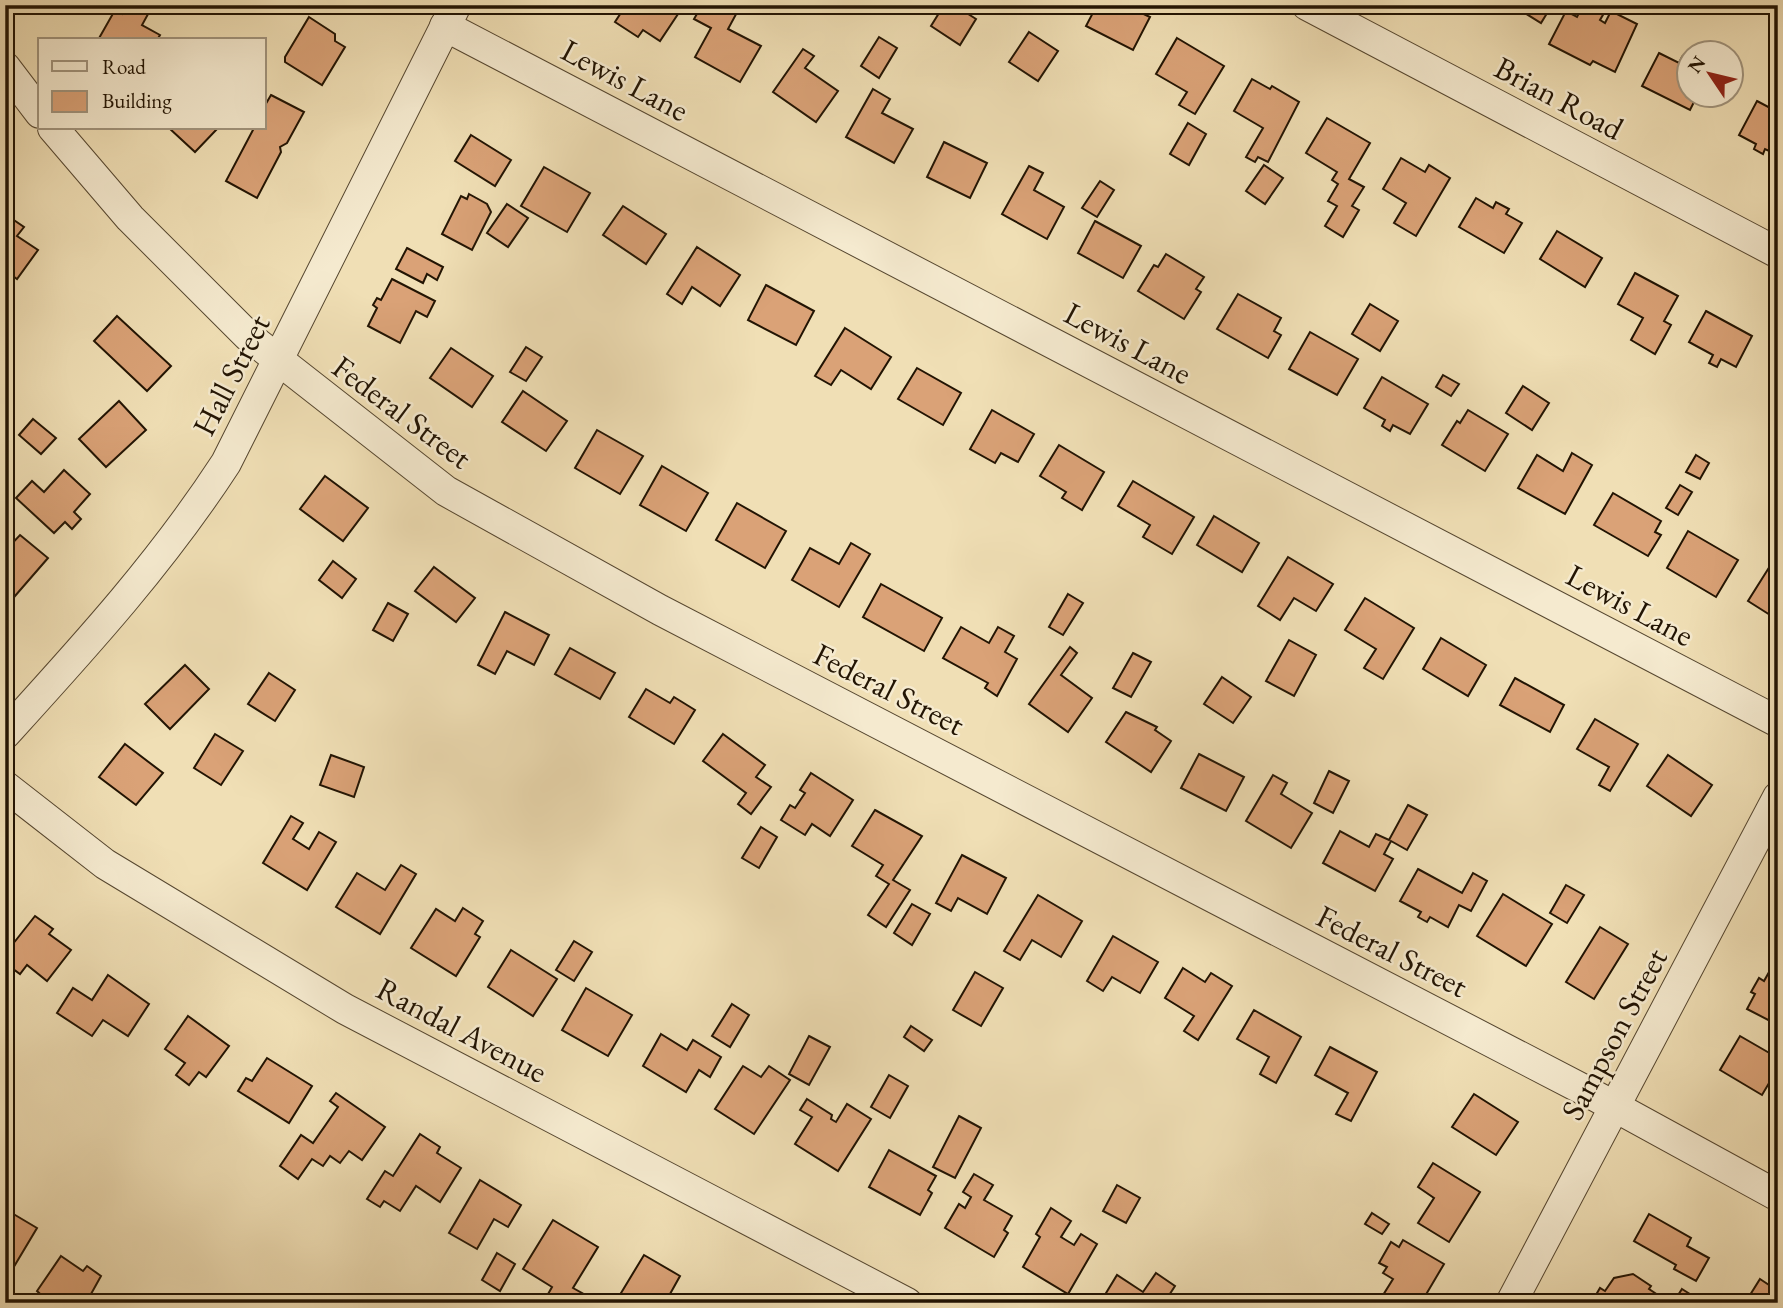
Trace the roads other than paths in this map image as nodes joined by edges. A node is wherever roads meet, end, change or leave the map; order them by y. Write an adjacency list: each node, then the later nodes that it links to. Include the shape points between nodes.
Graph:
1 (1307, 5): 6 (street, Brian Road)
2 (450, 15): 7 (street, Hall Street); 8 (street, Lewis Lane)
3 (5, 67): 4 (street)
4 (38, 110)
5 (55, 130): 7 (street, Federal Street, via 130,218)
6 (1778, 253)
7 (278, 361): 9 (street, Hall Street, via 226,463 185,526 134,592); 12 (street, Federal Street, via 446,491 660,610)
8 (1778, 722)
9 (5, 734)
10 (5, 786): 14 (street, Randal Avenue, via 104,864 345,1009)
11 (1778, 797): 12 (street, Sampson Street)
12 (1616, 1107): 13 (street, Federal Street); 15 (street, Sampson Street)
13 (1778, 1196)
14 (907, 1303)
15 (1511, 1303)

